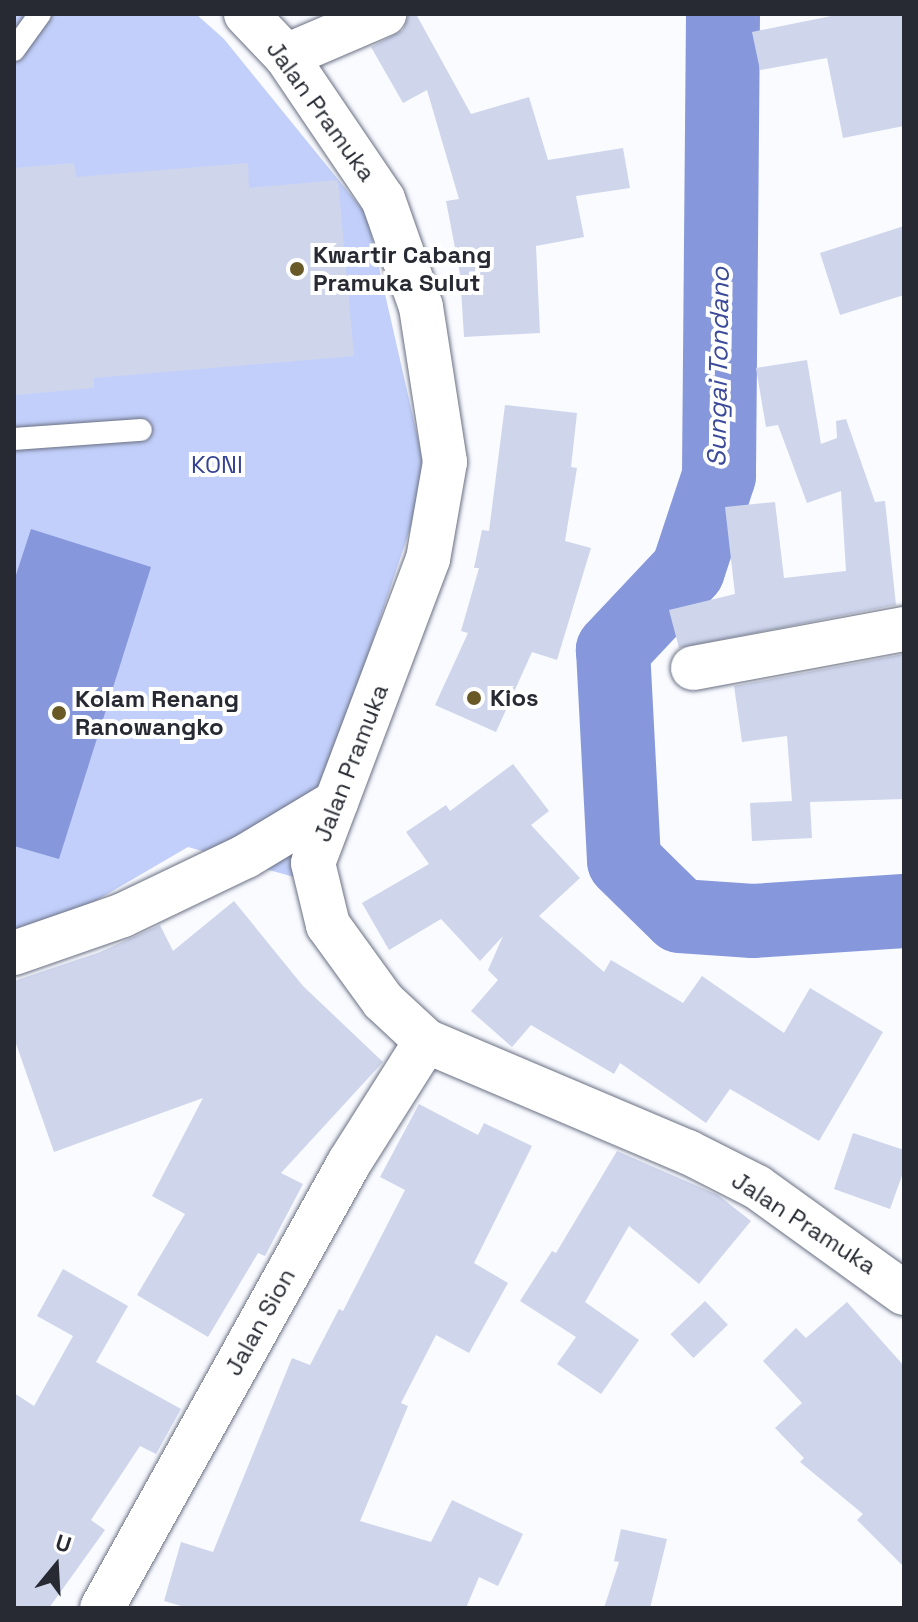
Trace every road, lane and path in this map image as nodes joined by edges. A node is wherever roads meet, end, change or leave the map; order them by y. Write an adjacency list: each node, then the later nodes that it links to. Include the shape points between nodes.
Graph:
1 (40, 14): 4 (lane)
2 (246, 14): 5 (street, Jalan Pramuka)
3 (384, 14): 5 (street)
4 (14, 50)
5 (286, 56): 10 (street, Jalan Pramuka, via 383,199 421,307 445,462 428,559)
6 (141, 430): 7 (lane)
7 (14, 439)
8 (904, 629): 9 (street)
9 (693, 668)
10 (336, 802): 11 (street, via 246,856 123,915); 12 (street, Jalan Pramuka, via 313,863 328,925 383,1001)
11 (14, 953)
12 (426, 1041): 13 (street, Jalan Pramuka, via 688,1152 757,1187); 14 (street, Jalan Sion, via 349,1163)
13 (904, 1293)
14 (104, 1607)

